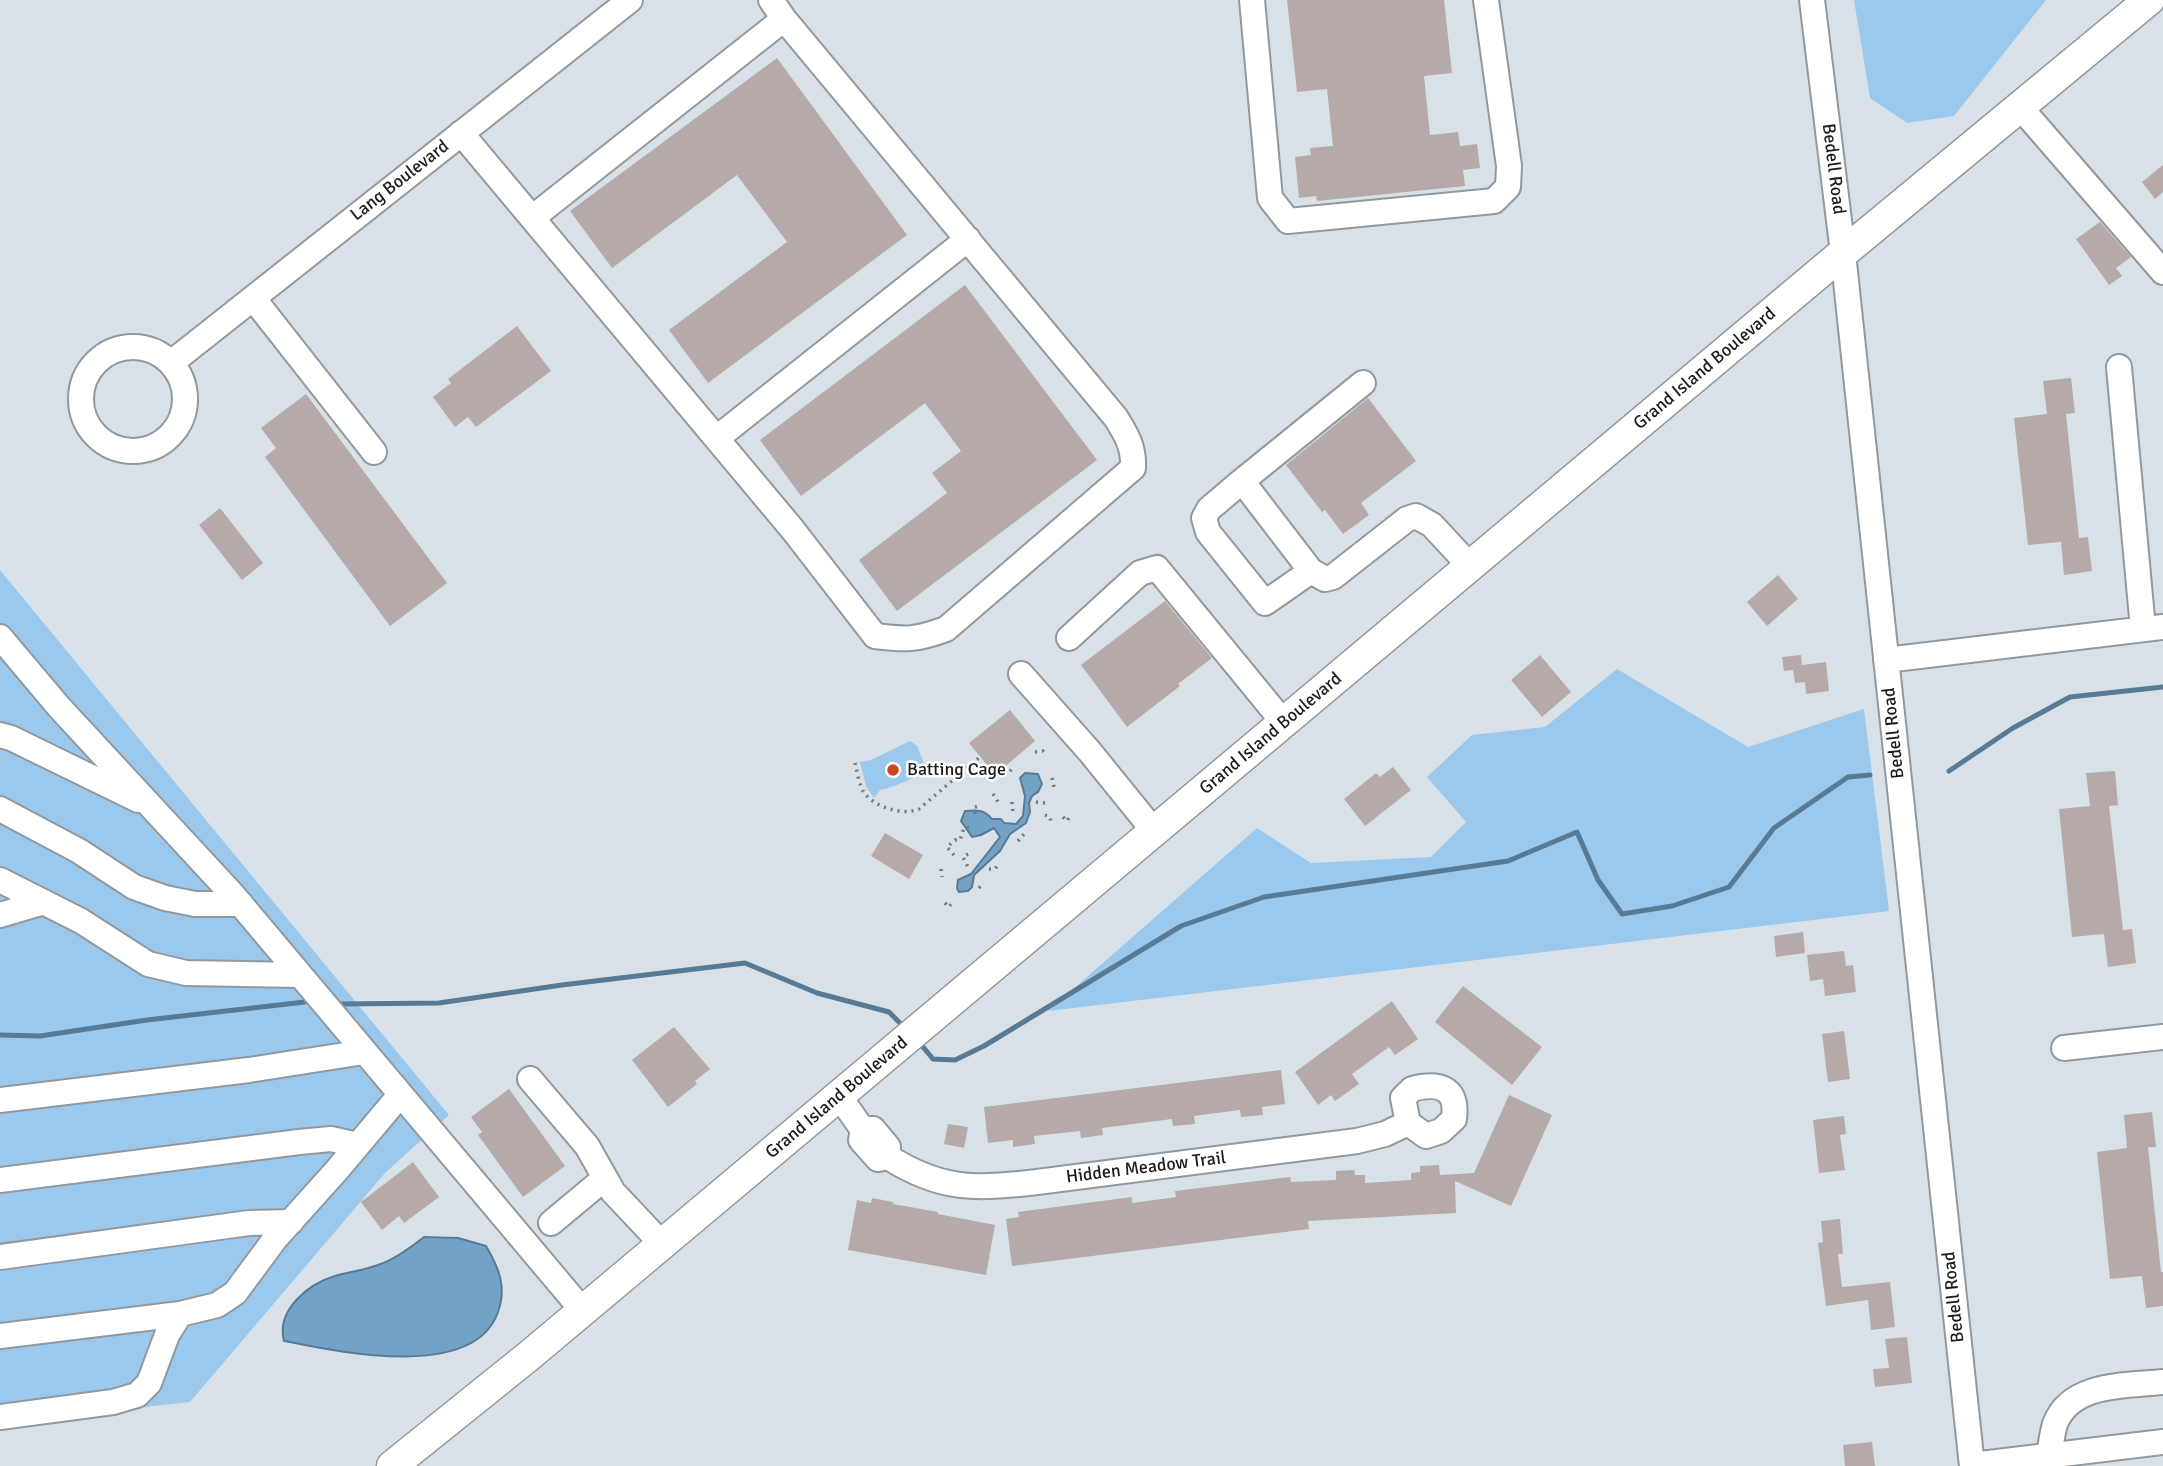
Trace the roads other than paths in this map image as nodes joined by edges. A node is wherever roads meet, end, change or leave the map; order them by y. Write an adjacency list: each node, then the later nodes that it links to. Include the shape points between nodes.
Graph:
1 (630, 0): 8 (street, Lang Boulevard)
2 (1252, 0): 3 (street, via 1270,198 1288,221 1494,201 1508,187)
3 (1486, 0)
4 (1812, 0): 11 (street, Bedell Road)
5 (2149, 0): 7 (main road, Grand Island Boulevard)
6 (777, 9): 9 (street); 10 (street)
7 (2020, 107): 11 (main road, Grand Island Boulevard); 12 (street)
8 (461, 133): 9 (street); 13 (street, Lang Boulevard)
9 (532, 218): 17 (street)
10 (968, 239): 17 (street); 17 (street, via 1116,418 1134,453 1133,468 946,629 905,640 874,636)
11 (1843, 253): 20 (main road, Grand Island Boulevard); 25 (street, Bedell Road)
12 (2163, 272)
13 (253, 298): 14 (street, Lang Boulevard); 18 (street)
14 (171, 363): 14 (street, via 156,352 129,347 111,352 93,366 84,382 82,405 95,435 110,446 134,452 152,449 170,437 184,414 186,396 182,378)
15 (2119, 366): 22 (street)
16 (1363, 383): 19 (street)
17 (717, 439)
18 (374, 452)
19 (1242, 481): 21 (street); 21 (street, via 1209,509 1204,518 1208,532 1265,603)
20 (1471, 566): 21 (street, via 1432,525 1416,516 1333,577 1325,579); 27 (main road, Grand Island Boulevard)
21 (1311, 571)
22 (2153, 628): 25 (street)
23 (0, 637): 29 (street)
24 (1069, 638): 27 (street, via 1140,573 1157,568)
25 (1886, 660): 59 (street, Bedell Road)
26 (1021, 674): 31 (street)
27 (1284, 723): 31 (main road, Grand Island Boulevard)
28 (0, 735): 29 (street)
29 (151, 806): 34 (street)
30 (0, 809): 34 (street, via 134,887 195,904)
31 (1154, 831): 42 (main road, Grand Island Boulevard)
32 (0, 880): 33 (street)
33 (44, 902): 35 (street); 36 (street, via 148,964 186,973)
34 (241, 904): 36 (street)
35 (0, 915)
36 (300, 975): 39 (street)
37 (2163, 1037): 38 (street)
38 (2064, 1048)
39 (363, 1052): 41 (street); 43 (street)
40 (530, 1079): 46 (street, via 587,1146)
41 (400, 1094): 45 (street); 52 (street)
42 (839, 1096): 44 (street, Hidden Meadow Trail, via 863,1130 861,1140 878,1159 888,1157 948,1184 988,1188 1357,1140); 50 (main road, Grand Island Boulevard)
43 (0, 1100)
44 (1408, 1123)
45 (358, 1145): 47 (street, via 331,1139 299,1142); 48 (street)
46 (605, 1178): 49 (street); 50 (street, via 612,1192)
47 (0, 1180)
48 (291, 1222): 51 (street, via 249,1223); 53 (street, via 234,1293 217,1305)
49 (551, 1223)
50 (662, 1244): 52 (main road, Grand Island Boulevard)
51 (0, 1257)
52 (583, 1311): 60 (main road, Grand Island Boulevard)
53 (180, 1314): 54 (street); 56 (street, via 149,1384 137,1395)
54 (0, 1336)
55 (2163, 1382): 58 (street, via 2079,1396 2056,1422)
56 (0, 1417)
57 (2163, 1442): 58 (street)
58 (2048, 1456): 59 (street)
59 (1972, 1465)
60 (392, 1466)

